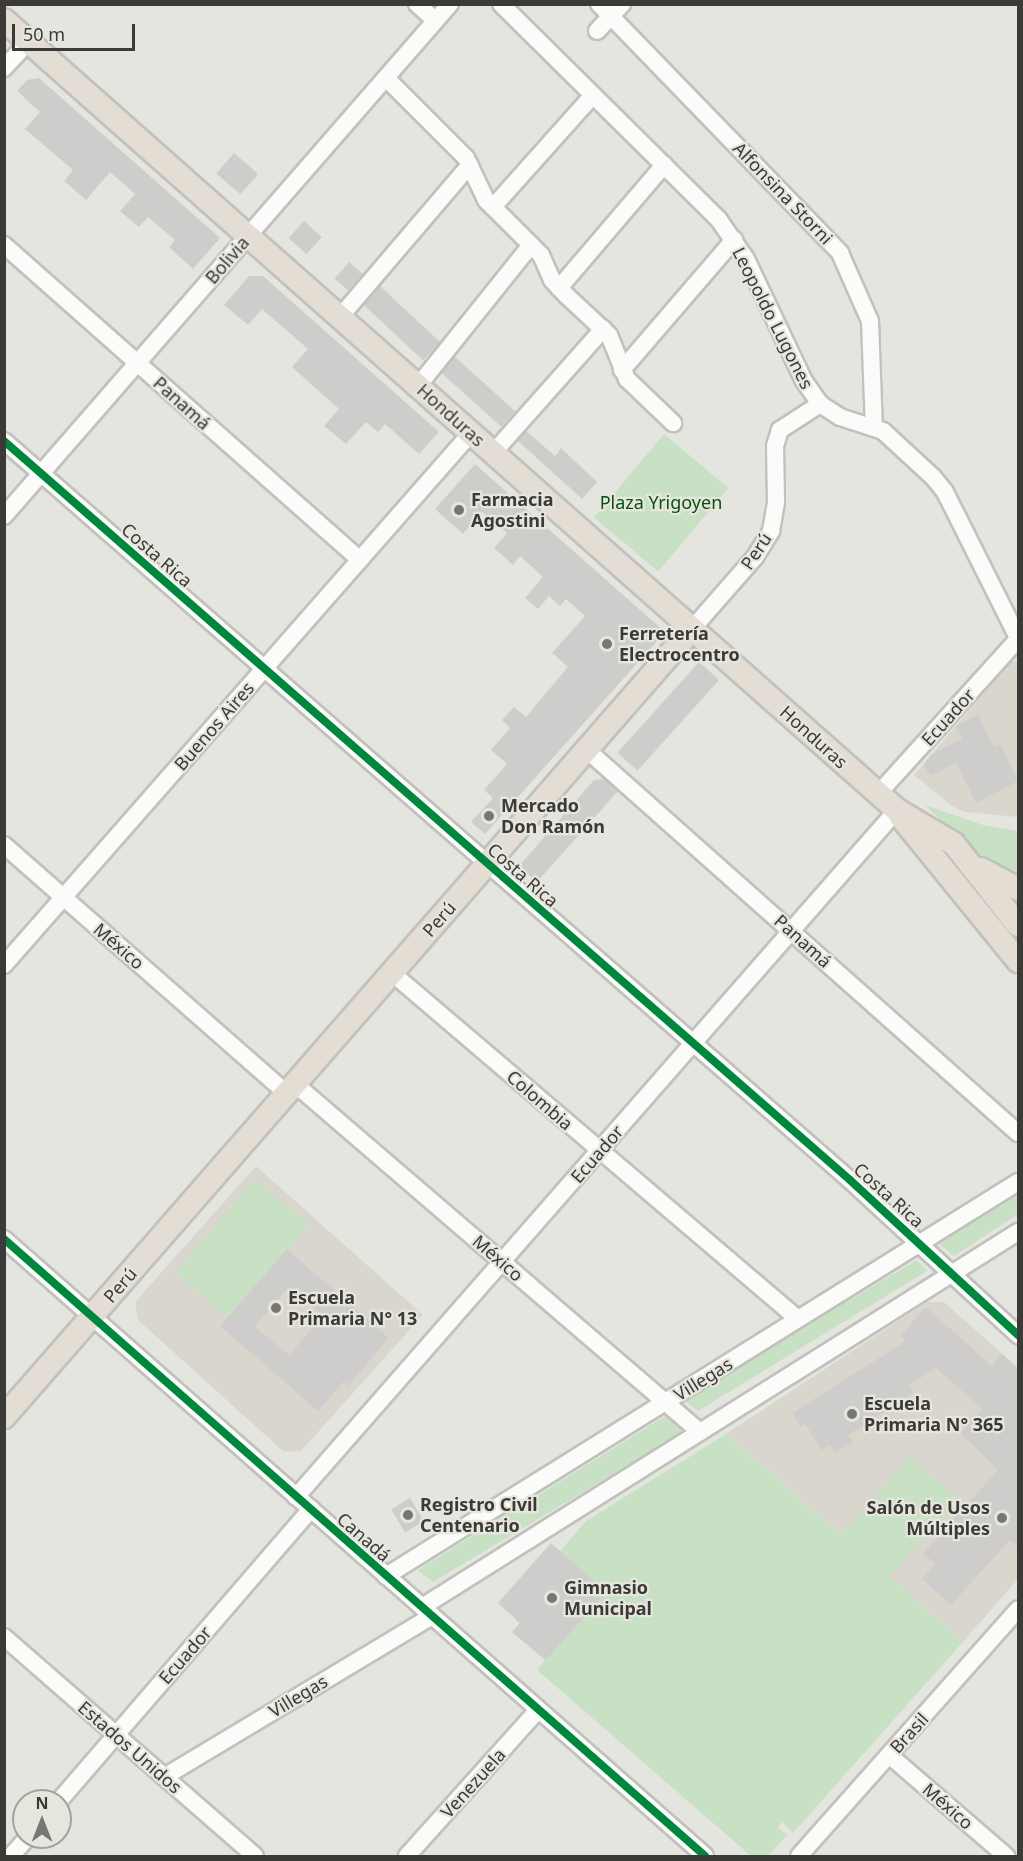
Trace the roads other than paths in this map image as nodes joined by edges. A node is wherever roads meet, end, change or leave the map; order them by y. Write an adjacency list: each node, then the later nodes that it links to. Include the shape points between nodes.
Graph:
1 (417, 4): 6 (street)
2 (450, 4): 6 (street, Bolivia)
3 (501, 4): 11 (street, Leopoldo Lugones)
4 (611, 9): 7 (street); 27 (street, Alfonsina Storni, via 840,253 870,321)
5 (4, 20): 8 (main road, Honduras)
6 (436, 21): 10 (street, Bolivia)
7 (597, 31)
8 (29, 41): 9 (street); 15 (main road, Honduras)
9 (4, 68)
10 (386, 78): 12 (street); 15 (street, Bolivia)
11 (593, 95): 13 (street, Leopoldo Lugones); 14 (street)
12 (470, 165): 14 (street); 20 (street)
13 (664, 165): 16 (street, Leopoldo Lugones); 19 (street)
14 (493, 207): 17 (street)
15 (249, 236): 20 (main road, Honduras); 22 (street, Bolivia)
16 (734, 240): 23 (street); 25 (street, Leopoldo Lugones, via 804,381)
17 (531, 244): 19 (street, via 548,264); 24 (street)
18 (4, 245): 22 (street, Panamá)
19 (559, 288): 21 (street)
20 (340, 317): 24 (main road, Honduras)
21 (603, 329): 23 (street); 30 (street)
22 (138, 363): 31 (street, Bolivia); 33 (street, Panamá)
23 (622, 370): 26 (street, via 627,380)
24 (418, 386): 28 (main road, Honduras)
25 (820, 404): 27 (street, Leopoldo Lugones, via 840,417); 34 (street, Perú, via 780,430 775,446 776,502 771,531 754,557)
26 (673, 423)
27 (874, 428): 35 (street, Leopoldo Lugones, via 909,453 945,492)
28 (471, 433): 30 (main road, Honduras); 33 (street, Buenos Aires)
29 (4, 441): 31 (street, Costa Rica)
30 (493, 453): 34 (main road, Honduras)
31 (41, 474): 32 (street, Bolivia); 36 (street, Costa Rica)
32 (4, 516)
33 (360, 560): 36 (street, Buenos Aires)
34 (692, 629): 37 (main road, Perú); 38 (main road, Honduras)
35 (1018, 639): 38 (street, Ecuador)
36 (265, 669): 42 (street, Costa Rica); 44 (street, Buenos Aires)
37 (587, 750): 42 (main road, Perú); 46 (street, Panamá)
38 (878, 794): 39 (main road, Honduras)
39 (897, 810): 41 (main road, Honduras, via 946,838); 46 (street, Ecuador); 47 (main road, Honduras)
40 (4, 845): 44 (street, México)
41 (970, 862): 43 (main road); 45 (main road, Honduras)
42 (488, 864): 49 (main road, Perú); 50 (street, Costa Rica)
43 (1018, 889)
44 (64, 897): 48 (street, Buenos Aires); 51 (street, México)
45 (1018, 925): 47 (main road)
46 (791, 931): 50 (street, Ecuador); 52 (street, Panamá)
47 (1014, 948)
48 (4, 965)
49 (392, 973): 51 (main road, Perú); 53 (street, Colombia)
50 (693, 1043): 53 (street, Ecuador); 57 (street, Costa Rica)
51 (291, 1089): 58 (street, México); 60 (main road, Perú)
52 (1018, 1133)
53 (600, 1150): 58 (street, Ecuador); 61 (street, Colombia)
54 (1018, 1182): 57 (street, Villegas)
55 (1018, 1232): 59 (street, Villegas)
56 (4, 1239): 60 (street, Canadá)
57 (920, 1243): 59 (street, Costa Rica); 61 (street, Villegas)
58 (502, 1262): 63 (street, México); 66 (street, Ecuador)
59 (951, 1274): 62 (street, Costa Rica); 65 (street, Villegas)
60 (92, 1317): 64 (main road, Perú); 66 (street, Canadá)
61 (798, 1320): 63 (street, Villegas)
62 (1018, 1335)
63 (665, 1402): 65 (street, México); 68 (street, Villegas)
64 (4, 1417)
65 (700, 1432): 70 (street, Villegas)
66 (296, 1497): 67 (street, Canadá)
67 (311, 1509): 68 (street, Canadá); 73 (street, Ecuador)
68 (386, 1576): 70 (street, Canadá)
69 (1018, 1609): 74 (street, Brasil)
70 (427, 1612): 72 (street, Canadá); 75 (street, Villegas)
71 (4, 1637): 73 (street, Estados Unidos)
72 (538, 1710): 78 (street, Venezuela); 79 (street, Canadá)
73 (116, 1735): 75 (street, Estados Unidos); 76 (street, Ecuador)
74 (889, 1755): 80 (street, Brasil); 81 (street, México)
75 (164, 1777): 77 (street, Estados Unidos)
76 (69, 1789)
77 (255, 1857)
78 (407, 1857)
79 (705, 1857)
80 (799, 1857)
81 (1006, 1857)

